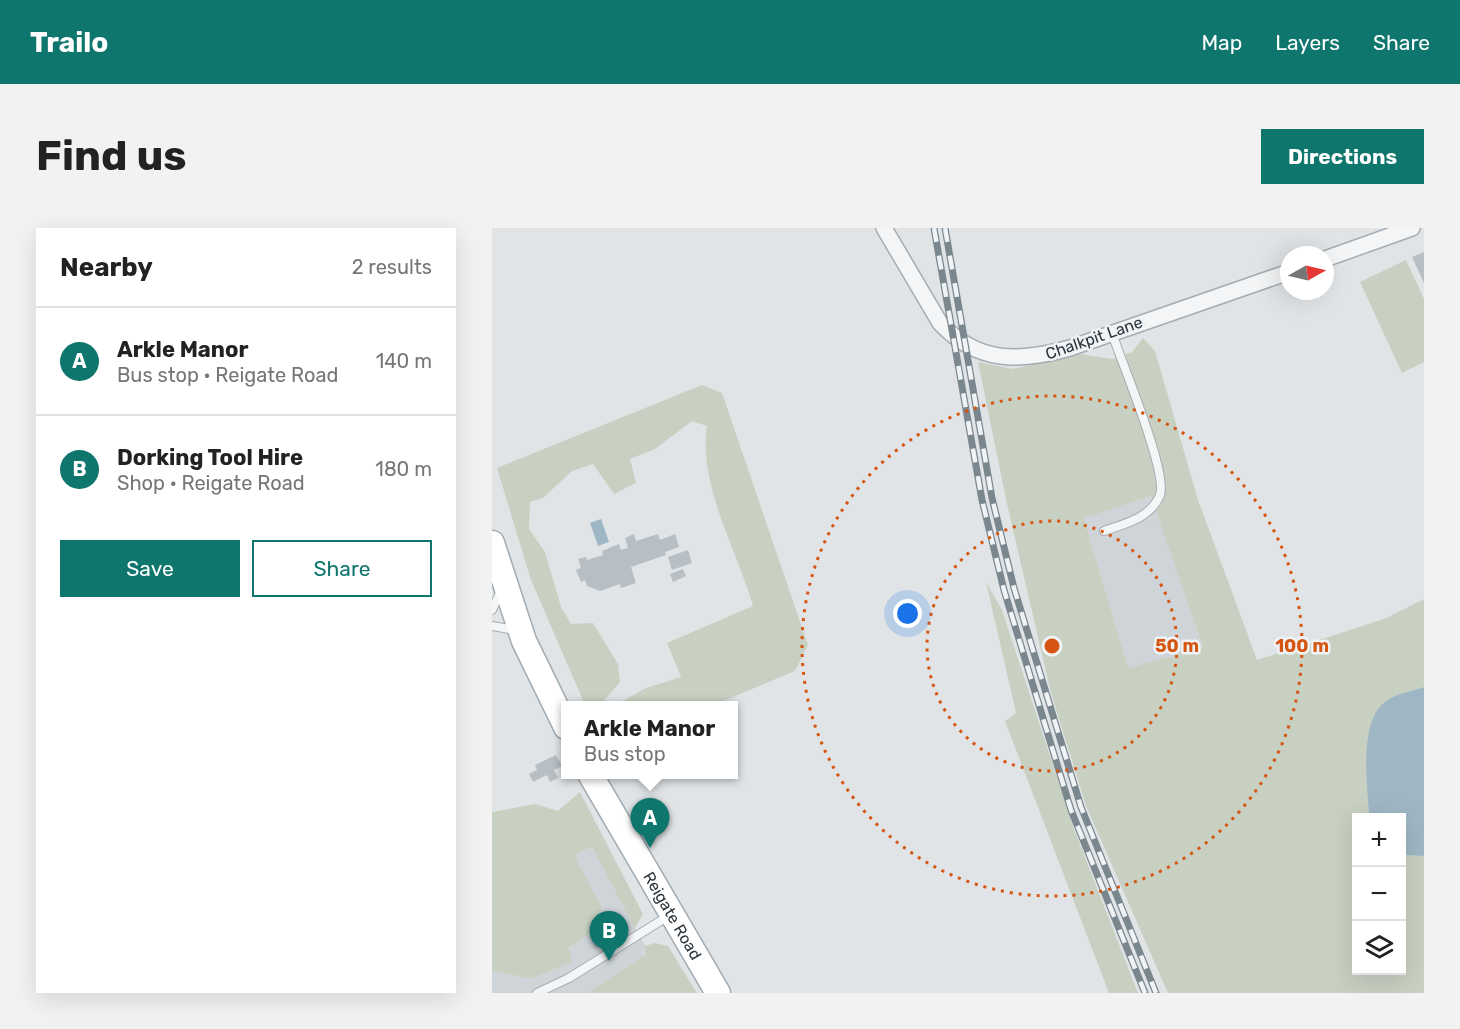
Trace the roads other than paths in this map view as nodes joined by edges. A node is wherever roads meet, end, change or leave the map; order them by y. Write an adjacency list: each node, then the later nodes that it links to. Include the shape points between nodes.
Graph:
1 (884, 228): 5 (street, Chalkpit Lane, via 940,323 964,344 997,356 1036,357)
2 (1412, 228): 3 (street)
3 (1334, 256)
4 (1280, 275): 5 (street, Chalkpit Lane)
5 (1111, 332): 6 (lane, via 1149,437 1160,494 1146,513)
6 (1104, 531)
7 (492, 543): 8 (main road)
8 (500, 566): 9 (lane, via 501,588); 11 (main road)
9 (492, 610)
10 (492, 627): 11 (lane, via 516,630)
11 (524, 640): 12 (main road)
12 (561, 717)
13 (593, 779): 14 (main road, Reigate Road)
14 (673, 914): 15 (lane); 16 (main road, Reigate Road)
15 (537, 993)
16 (718, 993)

